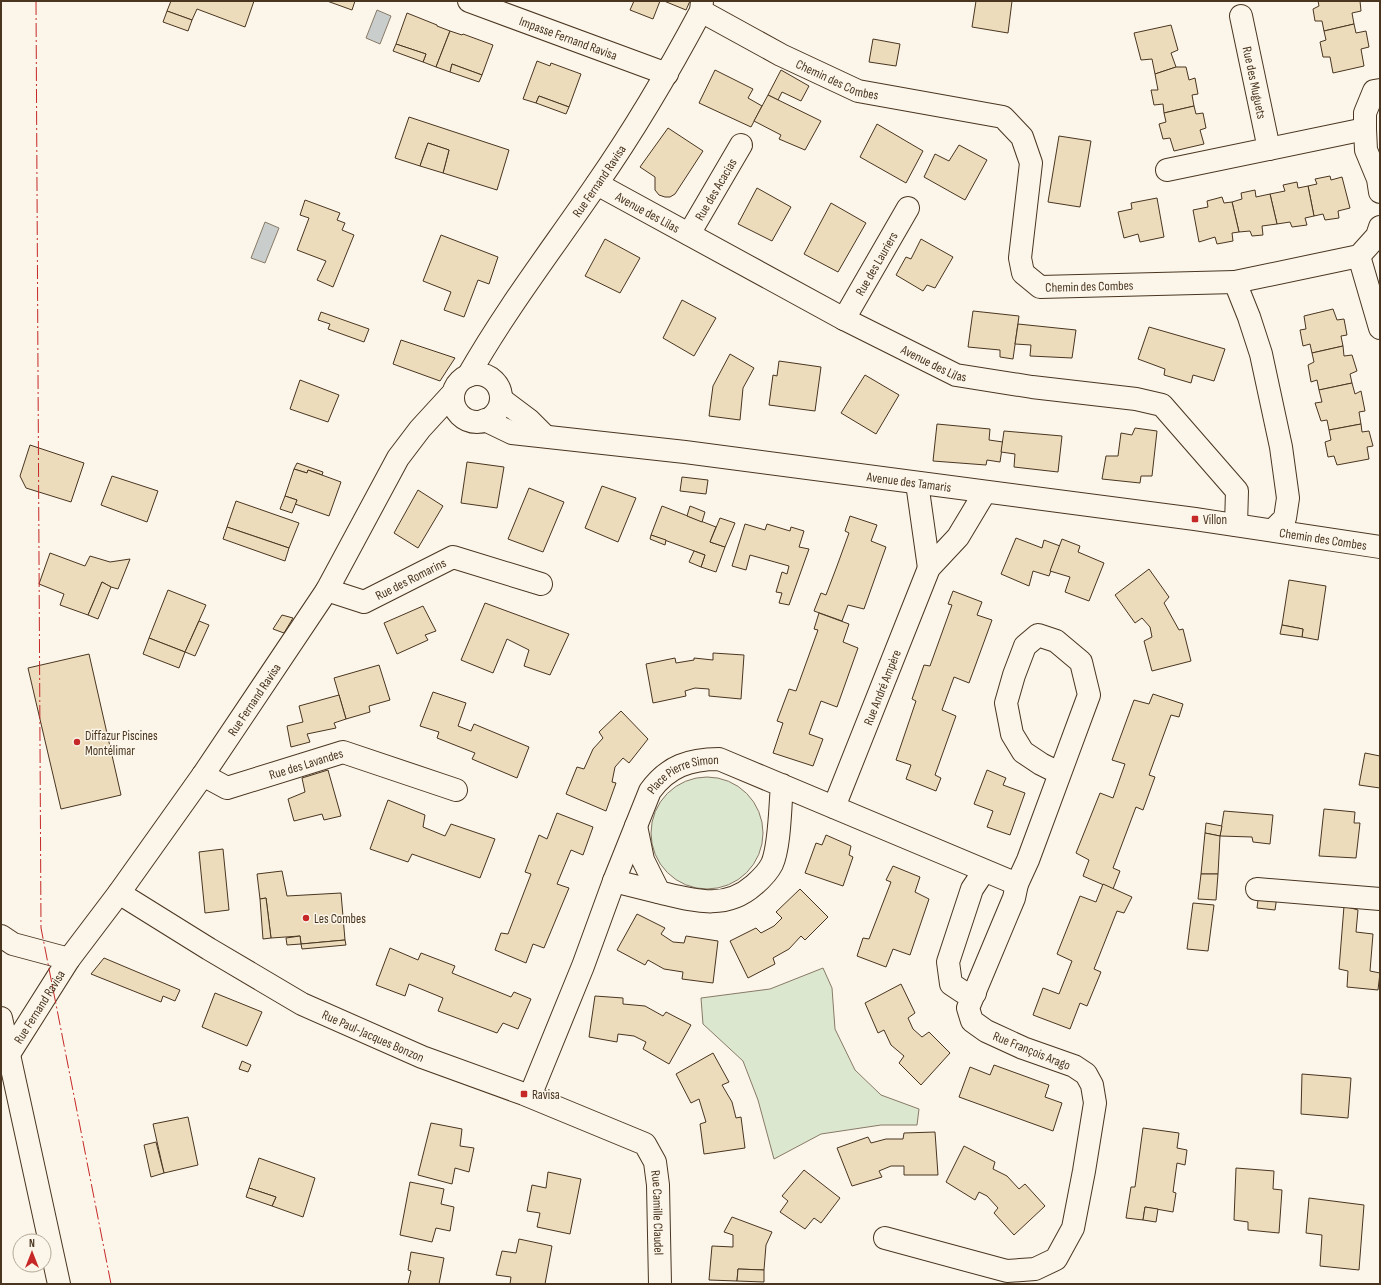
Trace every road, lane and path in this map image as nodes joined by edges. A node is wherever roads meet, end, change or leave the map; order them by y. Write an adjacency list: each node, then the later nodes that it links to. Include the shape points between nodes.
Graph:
1 (469, 1): 4 (street, Impasse Fernand Ravisa)
2 (701, 6): 4 (street, Rue Fernand Ravisa); 16 (street, Chemin des Combes, via 781,55 858,91 1003,117 1022,137 1031,163 1020,258 1023,273 1040,287)
3 (1241, 16): 8 (street, Rue des Muguets)
4 (667, 74): 10 (street, Rue Fernand Ravisa)
5 (1380, 90): 6 (street, via 1374,91 1365,113)
6 (1365, 129): 8 (street); 11 (street, via 1366,150 1378,179)
7 (741, 145): 14 (street, Rue des Acacias)
8 (1269, 149): 9 (street)
9 (1167, 170)
10 (597, 184): 14 (street, Avenue des Lilas); 19 (street, Rue Fernand Ravisa)
11 (1380, 192)
12 (908, 208): 17 (street, Rue des Lauriers)
13 (1380, 227): 15 (street, via 1377,236)
14 (689, 234): 17 (street, Avenue des Lilas)
15 (1358, 256): 16 (street); 18 (street)
16 (1235, 282): 30 (street, Chemin des Combes, via 1250,316 1261,354 1281,447 1288,498 1285,518)
17 (844, 319): 29 (street, Avenue des Lilas, via 956,374 1162,405 1237,491)
18 (1380, 328)
19 (487, 344): 20 (street, Rue Fernand Ravisa); 21 (street)
20 (468, 376): 21 (street, via 476,374); 22 (street, via 461,380)
21 (490, 378): 23 (street, via 500,391)
22 (453, 393): 24 (street, via 455,409 460,415); 25 (street, Rue Fernand Ravisa)
23 (501, 400): 24 (street, via 495,414); 26 (street, via 529,420)
24 (475, 420): 25 (street, via 448,421); 26 (street, Avenue des Tamaris, via 512,433)
25 (420, 429): 34 (street, Rue Fernand Ravisa, via 398,458)
26 (545, 436): 27 (street, Avenue des Tamaris)
27 (917, 483): 28 (street, Avenue des Tamaris); 32 (street, Rue André Ampère)
28 (985, 492): 29 (street, Avenue des Tamaris); 32 (street, Rue André Ampère, via 958,537)
29 (1236, 525): 30 (street, Avenue des Tamaris)
30 (1273, 530): 31 (street, Chemin des Combes)
31 (1380, 547)
32 (929, 568): 39 (street, Rue André Ampère)
33 (541, 584): 34 (street, Rue des Romarins, via 454,557 364,602)
34 (327, 590): 36 (street, Rue Fernand Ravisa)
35 (1060, 773): 35 (street, Rue François Arago, via 1089,695 1081,662 1056,641 1038,635 1025,646 1006,703 1012,734 1024,752); 43 (street, Rue François Arago)
36 (203, 775): 38 (street, Rue des Lavandes, via 228,788 343,752); 45 (street, Rue Fernand Ravisa)
37 (782, 785): 39 (street, Place Pierre Simon); 40 (street, Place Pierre Simon, via 719,759 684,763 669,771 656,783 650,791); 46 (street, via 777,845 772,864 749,890 733,898 716,902 699,902)
38 (456, 790)
39 (834, 806): 41 (street, Place Pierre Simon)
40 (636, 826): 42 (street, Place Pierre Simon); 46 (street, via 643,860)
41 (984, 871): 43 (street, Place Pierre Simon); 50 (street, via 972,889 948,962 951,984 963,992)
42 (614, 881): 46 (street); 53 (street, Place Pierre Simon, via 583,966)
43 (1017, 884): 50 (street, Rue François Arago, via 1014,898)
44 (1256, 888): 47 (street)
45 (119, 892): 49 (street, Rue Fernand Ravisa); 53 (street, Rue Paul-Jacques Bonzon, via 302,1004 422,1057)
46 (659, 892)
47 (1380, 899)
48 (1, 936): 49 (street, Rue Fernand Ravisa, via 13,944)
49 (69, 958): 52 (street, Rue Fernand Ravisa)
50 (975, 993): 55 (street, Rue François Arago, via 968,1008 972,1021 986,1031 1024,1048 1074,1066 1086,1074 1092,1085 1095,1102 1073,1228 1056,1259 1035,1269 1007,1271)
51 (1, 1018): 52 (street)
52 (5, 1054): 56 (street)
53 (530, 1096): 54 (street, Rue Paul-Jacques Bonzon)
54 (645, 1144): 57 (street, Rue Camille Claudel, via 655,1162 658,1185)
55 (885, 1238)
56 (59, 1284)
57 (660, 1284)

